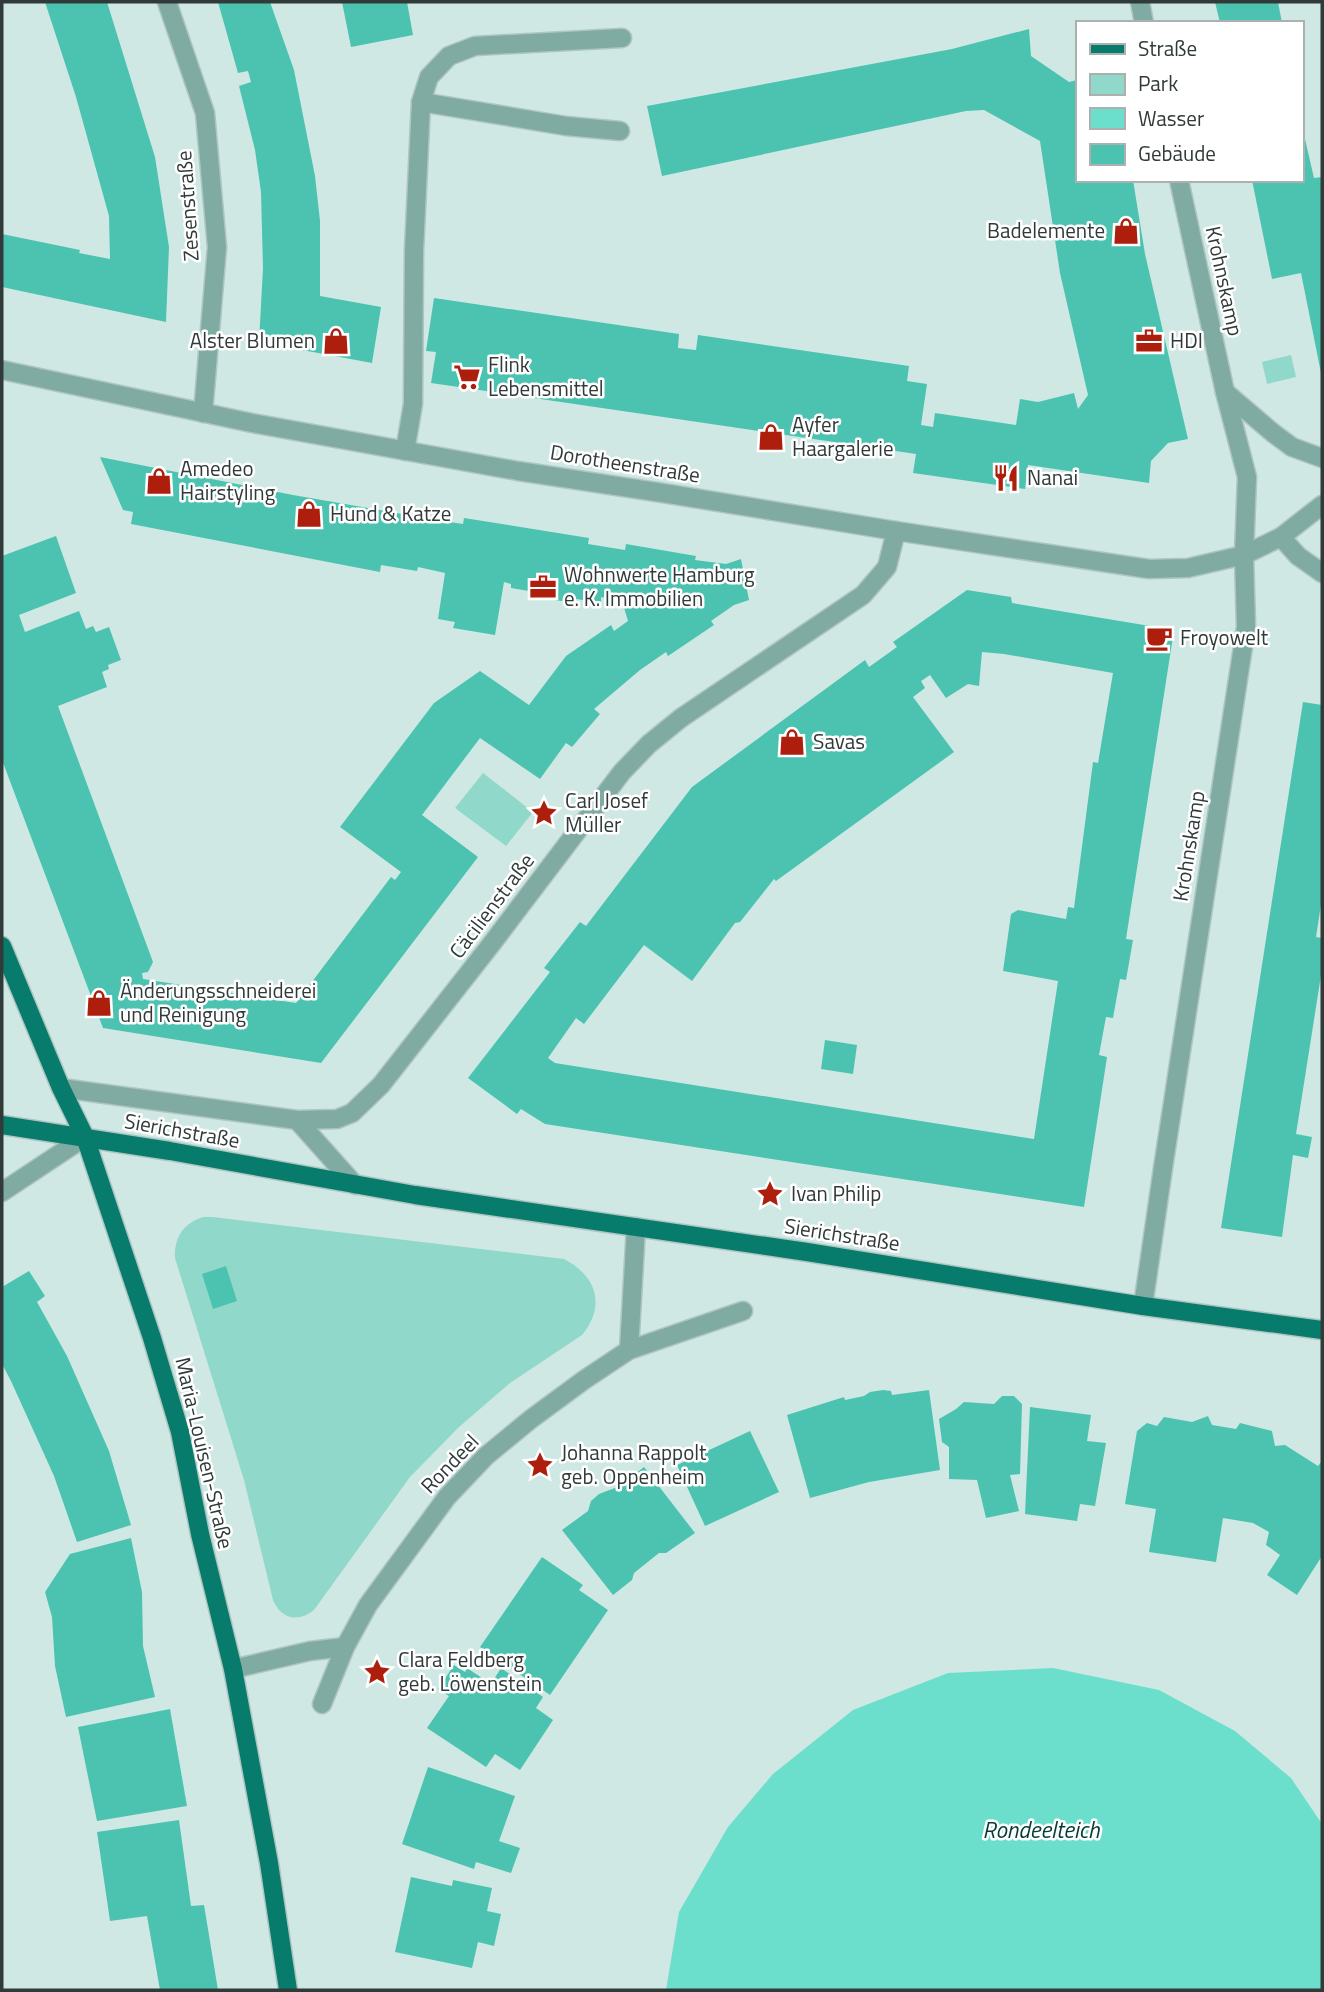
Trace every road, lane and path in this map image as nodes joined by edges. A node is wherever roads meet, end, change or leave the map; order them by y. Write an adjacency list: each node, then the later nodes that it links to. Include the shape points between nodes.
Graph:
1 (167, 2): 10 (street, Zesenstraße, via 205,113 217,247)
2 (1140, 2): 3 (street)
3 (1144, 21)
4 (622, 38): 5 (street, via 475,46 449,56 429,77)
5 (421, 102): 6 (street); 11 (street, via 413,404)
6 (620, 131)
7 (1179, 182): 9 (street, Krohnskamp)
8 (2, 370): 10 (street, Dorotheenstraße)
9 (1225, 392): 12 (street, via 1292,447); 16 (street, Krohnskamp, via 1247,477)
10 (203, 412): 11 (street, Dorotheenstraße)
11 (405, 451): 14 (street, Dorotheenstraße)
12 (1322, 458)
13 (1322, 505): 15 (street, Dorotheenstraße)
14 (896, 531): 16 (street, Dorotheenstraße, via 1149,569 1188,568); 20 (street, Cäcilienstraße, via 887,567 863,595 681,718 622,772 366,1101 337,1119)
15 (1281, 537): 16 (street, Dorotheenstraße); 17 (street)
16 (1244, 555): 26 (street, Krohnskamp, via 1246,627)
17 (1322, 573)
18 (2, 946): 19 (main road, Maria-Louisen-Straße)
19 (61, 1088): 20 (street, Sierichstraße); 22 (main road, Maria-Louisen-Straße)
20 (297, 1120): 23 (street)
21 (2, 1125): 22 (main road, Sierichstraße)
22 (85, 1137): 23 (main road, Sierichstraße); 24 (street); 31 (main road, Maria-Louisen-Straße, via 180,1432)
23 (355, 1185): 25 (main road, Sierichstraße)
24 (2, 1192)
25 (636, 1227): 26 (main road, Sierichstraße); 29 (street)
26 (1143, 1306): 28 (main road, Sierichstraße)
27 (743, 1311): 29 (street, Rondeel)
28 (1322, 1330)
29 (629, 1350): 30 (street, Rondeel, via 486,1456 447,1497 368,1605)
30 (345, 1647): 31 (street); 32 (street, Rondeel)
31 (233, 1670): 33 (main road, Maria-Louisen-Straße, via 270,1863)
32 (322, 1704)
33 (288, 1990)

